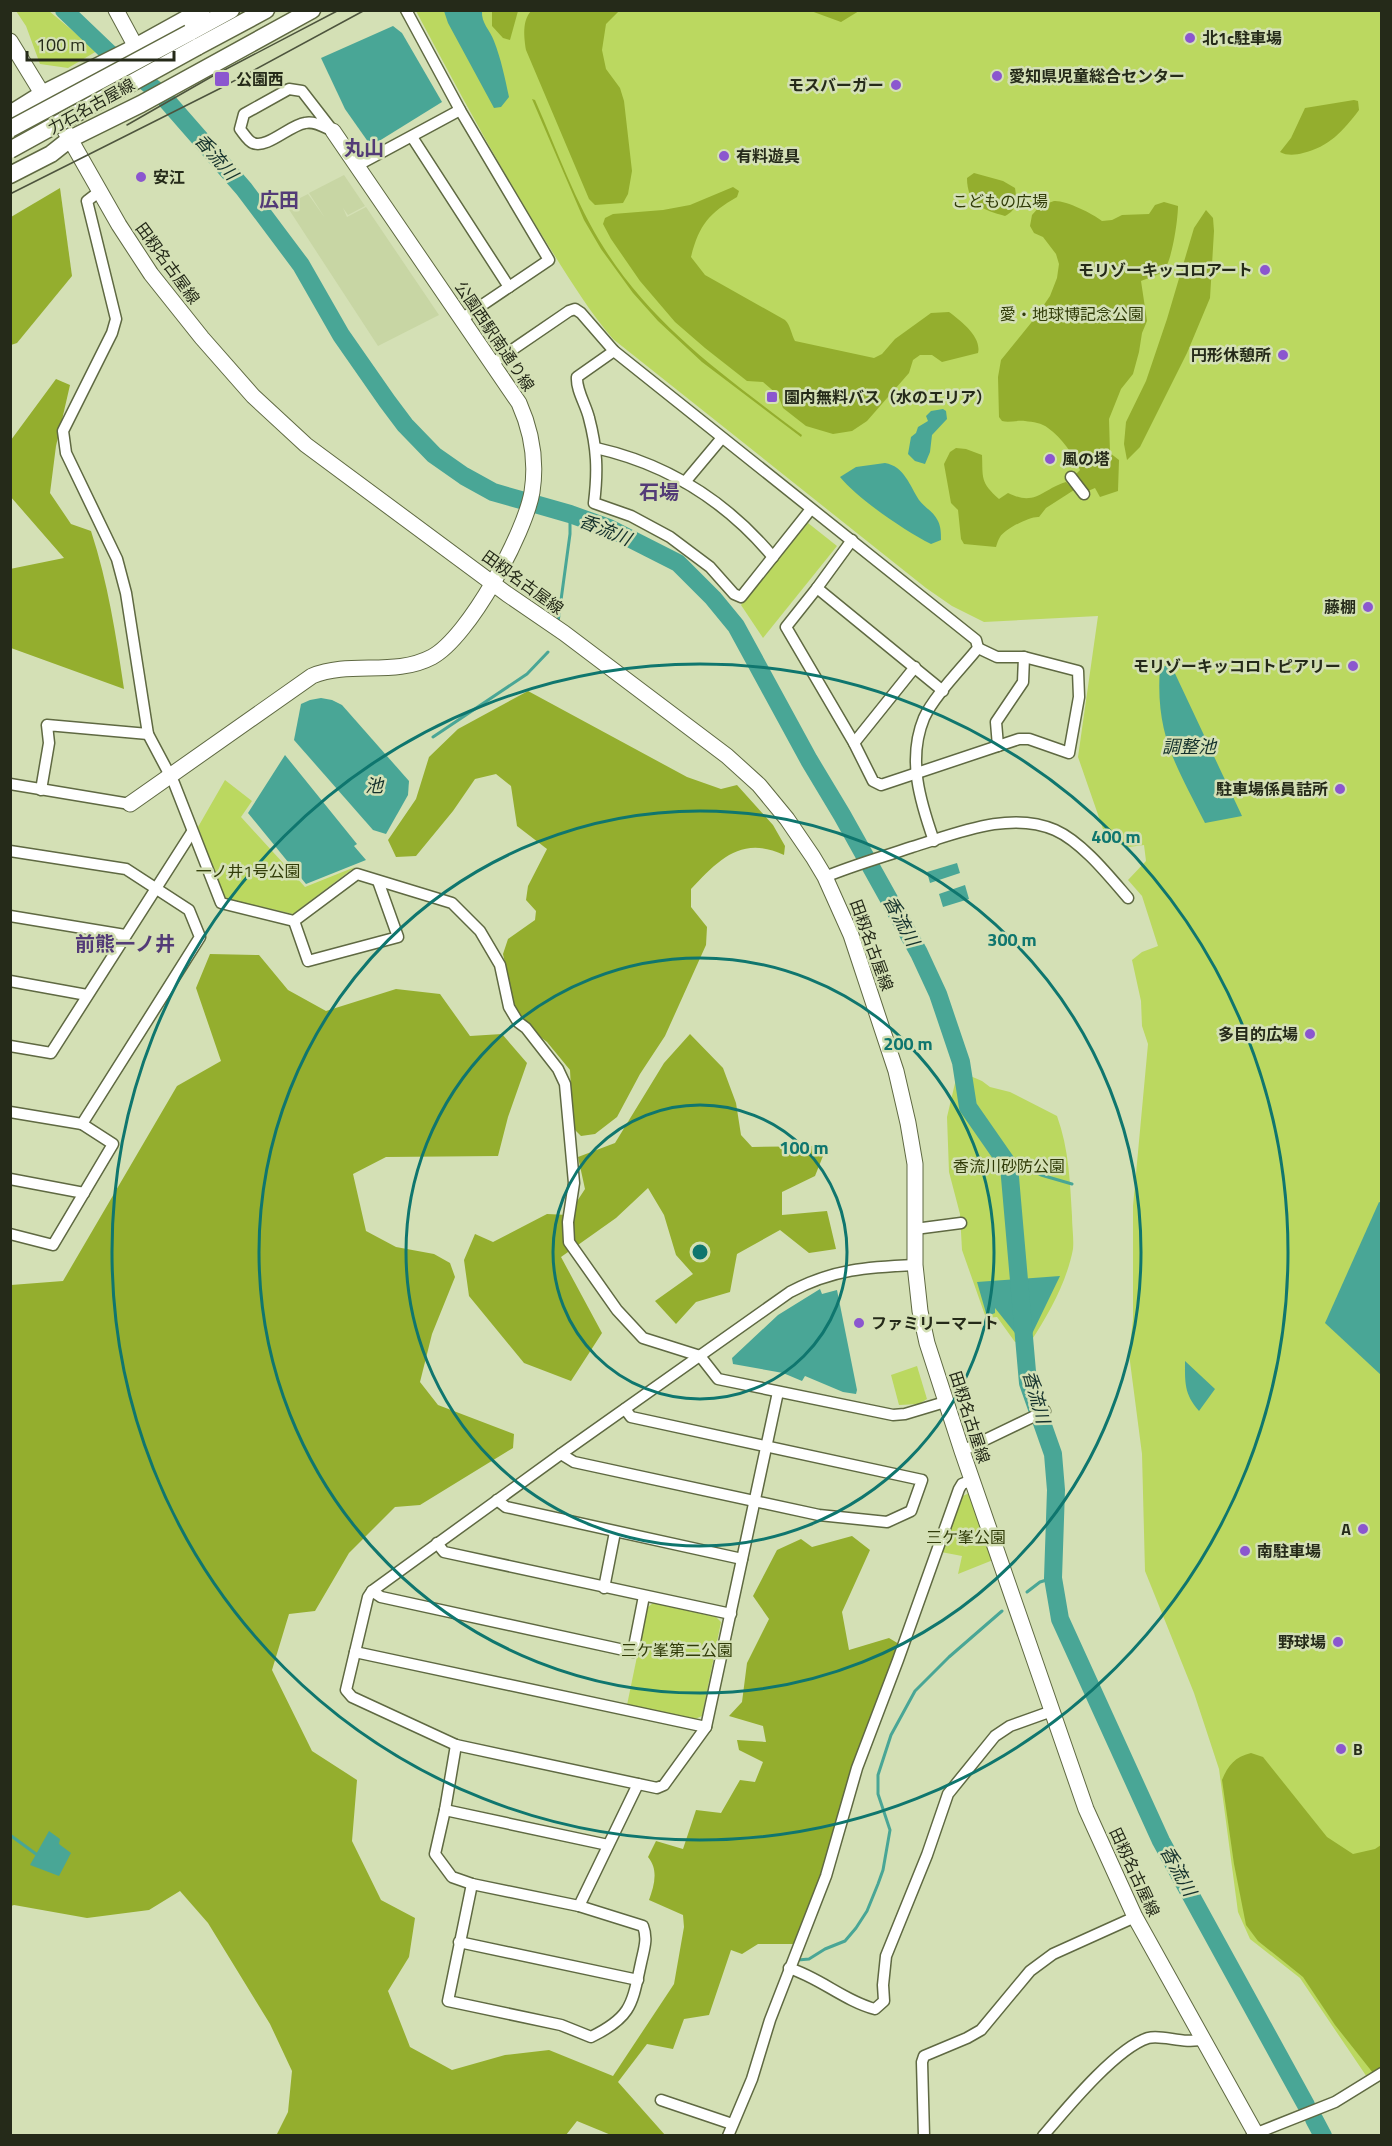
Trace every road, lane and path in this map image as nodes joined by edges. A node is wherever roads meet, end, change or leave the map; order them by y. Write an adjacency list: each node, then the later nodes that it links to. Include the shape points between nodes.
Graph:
1 (116, 10): 9 (main road)
2 (202, 10): 9 (main road)
3 (231, 10): 7 (main road, 力石名古屋線)
4 (266, 10): 7 (main road, 力石名古屋線)
5 (312, 10): 18 (main road)
6 (406, 10): 12 (street)
7 (193, 40): 15 (main road, 力石名古屋線, bridge); 19 (main road, 力石名古屋線, bridge)
8 (10, 41): 10 (main road, 田籾名古屋線)
9 (131, 49): 10 (main road)
10 (42, 94): 13 (main road); 18 (main road, 田籾名古屋線)
11 (308, 100): 14 (street, via 306,117); 14 (street, via 302,91 289,89 244,114 240,129 249,140 262,145); 16 (street)
12 (460, 110): 17 (street); 23 (street, via 549,260)
13 (10, 114)
14 (299, 124): 16 (street, via 308,122)
15 (10, 129)
16 (333, 131): 20 (main road, 公園西駅南通り線)
17 (412, 137): 20 (street); 23 (street)
18 (70, 139): 21 (main road, via 51,154); 22 (main road, 田籾名古屋線)
19 (10, 150)
20 (358, 165): 24 (main road, 公園西駅南通り線)
21 (10, 175)
22 (100, 191): 35 (main road, 田籾名古屋線, via 151,274 253,396 306,445); 41 (street, via 87,201 116,319 63,431 66,453 117,559)
23 (509, 287): 24 (street)
24 (463, 318): 26 (main road, 公園西駅南通り線)
25 (614, 351): 26 (street, via 575,309); 27 (street); 28 (street, via 577,377)
26 (493, 363): 35 (main road, 公園西駅南通り線, via 519,403 534,453 532,492 526,514)
27 (721, 439): 30 (street); 32 (street)
28 (596, 448): 30 (street, via 641,461); 34 (street, via 594,503 631,516 670,537 710,567 734,594 741,597)
29 (1071, 477): 31 (street)
30 (685, 482): 34 (street, via 740,520)
31 (1084, 494)
32 (811, 509): 33 (street); 34 (street)
33 (852, 540): 36 (street); 37 (street, via 976,640)
34 (774, 557)
35 (493, 583): 45 (main road, 公園西駅南通り線, via 460,632 433,656 395,668 344,668 312,676); 52 (main road, 田籾名古屋線, via 727,756 759,785 787,819)
36 (817, 588): 39 (street); 42 (street, via 786,627)
37 (978, 648): 38 (street, via 997,657); 40 (street)
38 (1024, 657): 43 (street, via 1023,682 996,722); 43 (street, via 1078,671 1069,753 1019,738)
39 (915, 667): 40 (street); 42 (street)
40 (942, 691): 44 (street, via 925,717 916,750)
41 (148, 734): 45 (street); 47 (street, via 47,725 49,743)
42 (854, 743): 44 (street, via 873,781 881,785)
43 (998, 746): 44 (street)
44 (915, 774): 50 (street)
45 (170, 778): 48 (main road, 公園西駅南通り線); 49 (street)
46 (10, 784): 47 (street)
47 (41, 790): 48 (street)
48 (130, 804)
49 (192, 832): 54 (street); 57 (street, via 220,903)
50 (934, 841): 52 (street); 55 (street, via 1008,823 1055,830 1088,855)
51 (10, 851): 54 (street, via 126,869)
52 (825, 877): 67 (main road, 田籾名古屋線, via 851,935 896,1071 915,1164)
53 (378, 881): 57 (street, via 357,874); 57 (street, via 398,937 308,961); 70 (street, via 452,903 480,931 500,964 509,1007 558,1069 565,1084 574,1183 569,1242 617,1310 643,1338)
54 (156, 888): 58 (street); 63 (street, via 189,910 200,937)
55 (1128, 898)
56 (10, 916): 58 (street)
57 (294, 921)
58 (125, 935): 60 (street)
59 (10, 981): 60 (street)
60 (87, 995): 61 (street, via 51,1053)
61 (10, 1046)
62 (10, 1112): 63 (street)
63 (82, 1124): 65 (street, via 113,1144)
64 (10, 1179): 65 (street)
65 (84, 1193): 68 (street, via 53,1245)
66 (961, 1223): 67 (street)
67 (915, 1229): 69 (main road, 田籾名古屋線)
68 (10, 1234)
69 (915, 1265): 70 (street, via 853,1269 807,1284); 72 (main road, 田籾名古屋線, via 927,1343)
70 (700, 1356): 71 (street, via 718,1379); 73 (street)
71 (778, 1392): 72 (street, via 893,1415); 75 (street)
72 (945, 1402): 76 (main road, 田籾名古屋線)
73 (625, 1408): 75 (street, via 631,1417); 77 (street)
74 (1045, 1411): 76 (street)
75 (766, 1446): 80 (street); 80 (street, via 922,1480 911,1511 887,1522 819,1515)
76 (962, 1451): 78 (main road, 田籾名古屋線)
77 (561, 1454): 79 (street); 80 (street, via 574,1462)
78 (972, 1479): 89 (main road, 田籾名古屋線); 99 (street, via 959,1489 857,1768 826,1876)
79 (497, 1500): 81 (street, via 506,1507); 82 (street)
80 (755, 1501): 83 (street)
81 (615, 1532): 83 (street); 84 (street)
82 (437, 1544): 84 (street, via 444,1552); 85 (street)
83 (742, 1559): 87 (street)
84 (604, 1588): 86 (street)
85 (372, 1591): 86 (street, via 381,1597 633,1652); 88 (street)
86 (644, 1596): 87 (street)
87 (731, 1614): 90 (street)
88 (354, 1652): 90 (street); 91 (street, via 346,1690 352,1697)
89 (1052, 1711): 97 (main road, 田籾名古屋線, via 1086,1809); 99 (street, via 1010,1726 995,1736 948,1794 886,1956 884,2001 875,2009 864,2006)
90 (706, 1727): 92 (street, via 664,1785 657,1788)
91 (456, 1745): 92 (street); 93 (street)
92 (638, 1784): 94 (street)
93 (445, 1810): 94 (street); 95 (street, via 435,1854 452,1877)
94 (608, 1845): 96 (street)
95 (472, 1884): 96 (street); 98 (street)
96 (579, 1906): 100 (street, via 643,1926 647,1937)
97 (1135, 1917): 101 (main road, 田籾名古屋線); 107 (street, via 1053,1954 1030,1971 981,2030 924,2056)
98 (459, 1942): 100 (street); 100 (street, via 448,2001 561,2025 591,2037 612,2027 633,2003)
99 (789, 1968): 104 (street, via 752,2079)
100 (638, 1980)
101 (1204, 2039): 105 (main road, 田籾名古屋線); 108 (street, via 1194,2042 1150,2037 1121,2053)
102 (1382, 2073): 105 (street, via 1335,2102)
103 (661, 2100): 104 (street)
104 (732, 2124): 106 (street)
105 (1254, 2135)
106 (728, 2136)
107 (924, 2136)
108 (1042, 2136)

